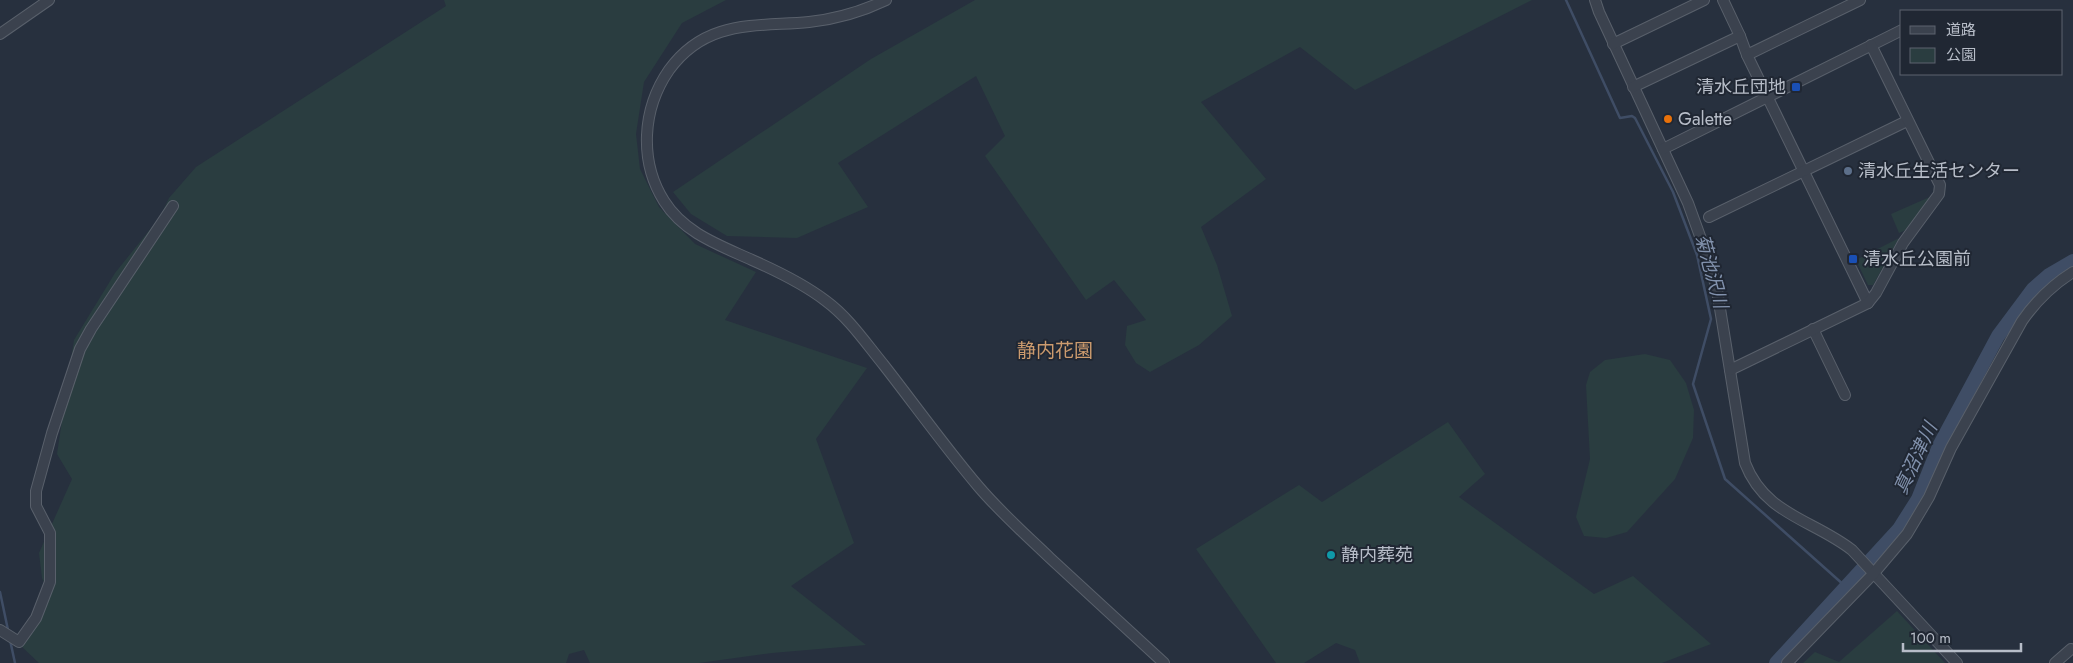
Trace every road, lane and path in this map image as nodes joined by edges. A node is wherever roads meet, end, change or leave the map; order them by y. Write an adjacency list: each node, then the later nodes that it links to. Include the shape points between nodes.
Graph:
1 (49, 0): 8 (street)
2 (886, 0): 28 (street, via 834,19 745,25 724,30 680,57 668,71 647,123 648,159 657,188 678,219 693,231 808,288 843,315 980,488)
3 (1595, 0): 10 (street)
4 (1704, 0): 10 (street)
5 (1722, 0): 9 (street)
6 (1860, 0): 12 (street)
7 (1900, 31): 11 (street)
8 (0, 34)
9 (1740, 36): 12 (street); 13 (street)
10 (1613, 44): 13 (street)
11 (1871, 45): 14 (street); 15 (street)
12 (1747, 55): 14 (street)
13 (1633, 87): 16 (street)
14 (1767, 96): 16 (street); 17 (street)
15 (1907, 121): 17 (street); 21 (street, via 1940,190 1903,243)
16 (1663, 148): 23 (street, via 1709,261)
17 (1804, 171): 19 (street); 21 (street)
18 (173, 206): 26 (street, via 80,349 36,491 36,506 50,533 50,582 36,618 19,642)
19 (1709, 217)
20 (2073, 272): 25 (street, via 2048,290 2022,321 1951,448 1920,514 1907,534)
21 (1868, 303): 22 (street)
22 (1814, 329): 23 (street); 24 (street)
23 (1730, 370): 25 (street, via 1745,463 1757,488 1780,509 1836,538)
24 (1846, 395)
25 (1872, 571): 29 (street); 30 (street)
26 (0, 630)
27 (2071, 648): 31 (street)
28 (1164, 663)
29 (1787, 663)
30 (1956, 663)
31 (2055, 663)

